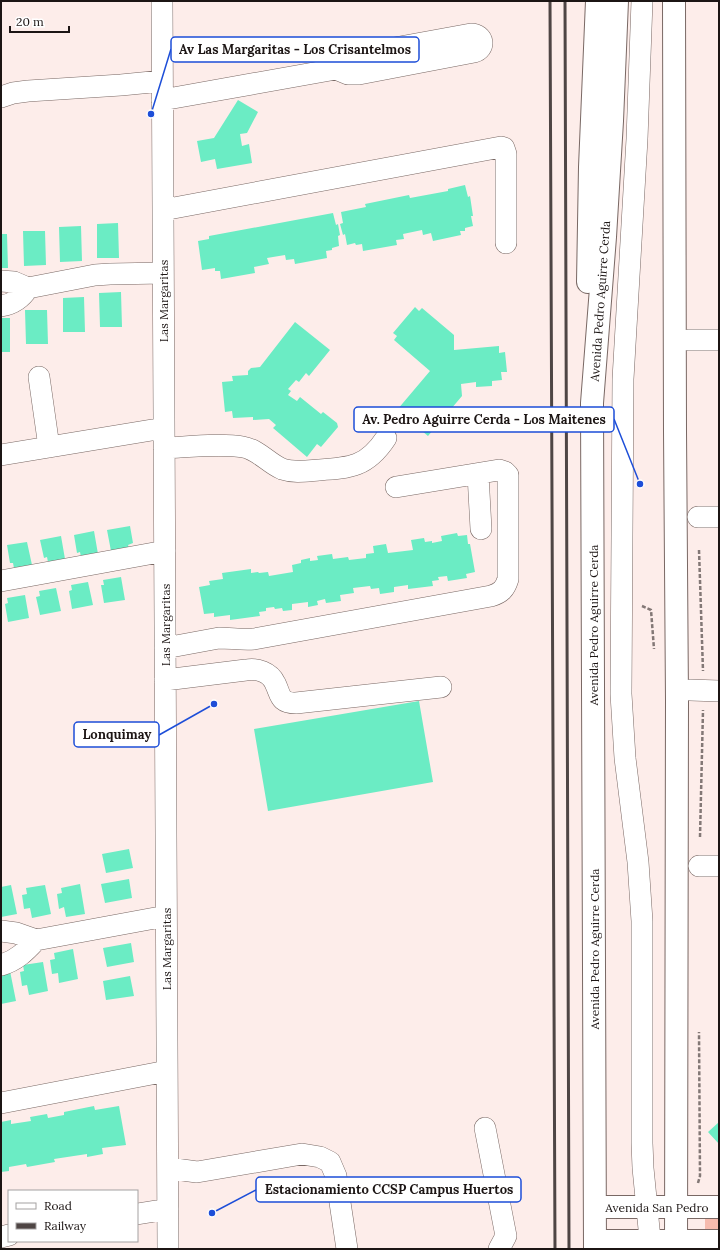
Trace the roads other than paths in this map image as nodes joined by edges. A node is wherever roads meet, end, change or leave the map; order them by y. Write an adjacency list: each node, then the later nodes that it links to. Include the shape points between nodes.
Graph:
1 (162, 1): 8 (street, Las Margaritas)
2 (617, 1): 19 (main road, Avenida Pedro Aguirre Cerda, via 606,230)
3 (630, 1): 45 (street, via 611,407 611,694 614,759 629,893 633,1158)
4 (642, 1): 45 (street, via 623,379 621,694 625,758 641,891)
5 (674, 1): 46 (main road)
6 (597, 9): 19 (main road, via 590,167 588,316)
7 (336, 69): 7 (street, via 348,74 359,74 478,51 482,42 479,36 471,34 356,55 344,60); 8 (street)
8 (162, 91): 9 (street, via 122,85 28,91); 10 (street, Las Margaritas)
9 (1, 97)
10 (163, 210): 11 (street, via 501,147 506,154); 12 (street, Las Margaritas)
11 (506, 243)
12 (163, 273): 14 (street, via 95,275); 20 (street, Las Margaritas)
13 (1, 281): 14 (street, via 14,282)
14 (28, 288): 15 (street, via 19,300)
15 (1, 306)
16 (688, 340): 17 (street)
17 (719, 340)
18 (39, 377): 22 (street)
19 (592, 403): 44 (main road, Avenida Pedro Aguirre Cerda)
20 (164, 438): 21 (street, via 245,448 292,472 353,466 370,457); 22 (street); 29 (street, Las Margaritas)
21 (386, 438)
22 (49, 447): 23 (street)
23 (1, 455)
24 (478, 474): 25 (street); 28 (street); 31 (street, via 502,470 508,475 508,578 503,590 497,594 254,639 219,638)
25 (396, 487)
26 (698, 517): 27 (street)
27 (719, 517)
28 (480, 529)
29 (165, 551): 30 (street); 31 (street, Las Margaritas)
30 (1, 581)
31 (165, 648): 32 (street, Las Margaritas)
32 (165, 680): 33 (street, via 257,670 274,681 283,700 289,703); 36 (street, Las Margaritas)
33 (441, 687)
34 (690, 690): 35 (street)
35 (719, 691)
36 (166, 916): 38 (street); 40 (street, Las Margaritas)
37 (1, 931): 38 (street)
38 (36, 940): 39 (street, via 20,956)
39 (1, 965)
40 (167, 1071): 41 (street); 43 (street, Las Margaritas)
41 (1, 1103)
42 (485, 1128): 56 (street, via 506,1236)
43 (168, 1168): 48 (street, Las Margaritas); 55 (street, via 197,1172 302,1154 320,1157 330,1162 336,1176)
44 (595, 1207): 45 (main road, Avenida San Pedro); 51 (main road, Avenida Pedro Aguirre Cerda)
45 (641, 1207): 46 (main road, Avenida San Pedro); 52 (street)
46 (676, 1207): 47 (main road, Avenida San Pedro); 53 (main road)
47 (719, 1207)
48 (168, 1209): 49 (street); 54 (street, Las Margaritas)
49 (138, 1214)
50 (719, 1241): 53 (main road)
51 (595, 1245): 52 (main road)
52 (645, 1245): 53 (main road)
53 (676, 1245)
54 (168, 1249)
55 (347, 1249)
56 (499, 1249)

